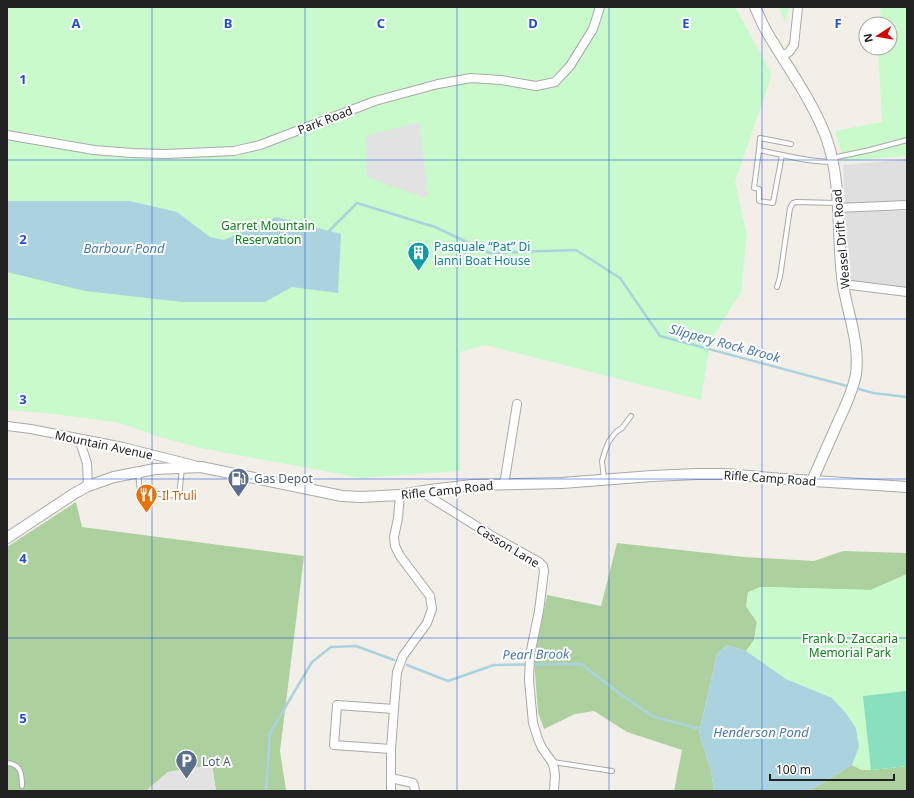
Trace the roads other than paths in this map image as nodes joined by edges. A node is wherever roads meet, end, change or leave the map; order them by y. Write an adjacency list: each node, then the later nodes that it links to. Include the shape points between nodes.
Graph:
1 (600, 7): 5 (street, Park Road, via 592,29 570,66 555,82 536,86 471,78 438,84 375,101 260,145 234,151 165,154 102,151)
2 (755, 7): 4 (street, Weasel Drift Road, via 767,33)
3 (798, 7): 4 (street, via 794,45)
4 (782, 56): 10 (street, Weasel Drift Road, via 817,117)
5 (7, 135)
6 (907, 140): 10 (lane)
7 (791, 144): 8 (lane, via 760,138)
8 (759, 150): 9 (lane); 9 (lane, via 754,188 759,189 759,201 773,203)
9 (782, 155): 10 (lane, via 820,162)
10 (832, 160): 12 (street, Weasel Drift Road)
11 (907, 205): 12 (street)
12 (837, 206): 13 (street, Weasel Drift Road); 14 (lane, via 798,202 790,208)
13 (843, 284): 15 (street); 24 (street, Weasel Drift Road, via 856,349 856,376 848,401)
14 (777, 287)
15 (907, 292)
16 (517, 404): 25 (street)
17 (631, 416): 23 (lane, via 609,441 602,461)
18 (7, 426): 19 (street, Mountain Avenue)
19 (79, 439): 20 (street, Mountain Avenue, via 124,447); 26 (street, via 87,462)
20 (201, 467): 21 (street, Rifle Camp Road); 29 (street, Rifle Camp Road, via 342,496)
21 (182, 468): 22 (street, Rifle Camp Road); 22 (lane, via 179,496 140,492)
22 (137, 472): 26 (street, Rifle Camp Road, via 114,476)
23 (604, 480): 24 (street, Rifle Camp Road, via 726,474); 25 (street, Rifle Camp Road)
24 (812, 481): 27 (street, Rifle Camp Road)
25 (504, 484): 28 (street, Rifle Camp Road)
26 (88, 486): 30 (street, Rifle Camp Road)
27 (907, 487)
28 (420, 491): 29 (street, Rifle Camp Road); 33 (street, Casson Lane, via 543,566 543,584 530,656 529,680 533,723 538,740)
29 (400, 495): 31 (street, via 395,546 430,596 432,609 403,656 397,672)
30 (7, 538)
31 (394, 709): 32 (street); 32 (street, via 338,704 334,745)
32 (391, 749): 36 (street)
33 (552, 762): 35 (lane); 40 (street, Casson Lane, via 555,775)
34 (7, 763): 37 (lane, via 18,767 22,776)
35 (612, 771)
36 (391, 778): 38 (street); 39 (street, via 413,783)
37 (22, 786)
38 (391, 791)
39 (414, 791)
40 (554, 791)

